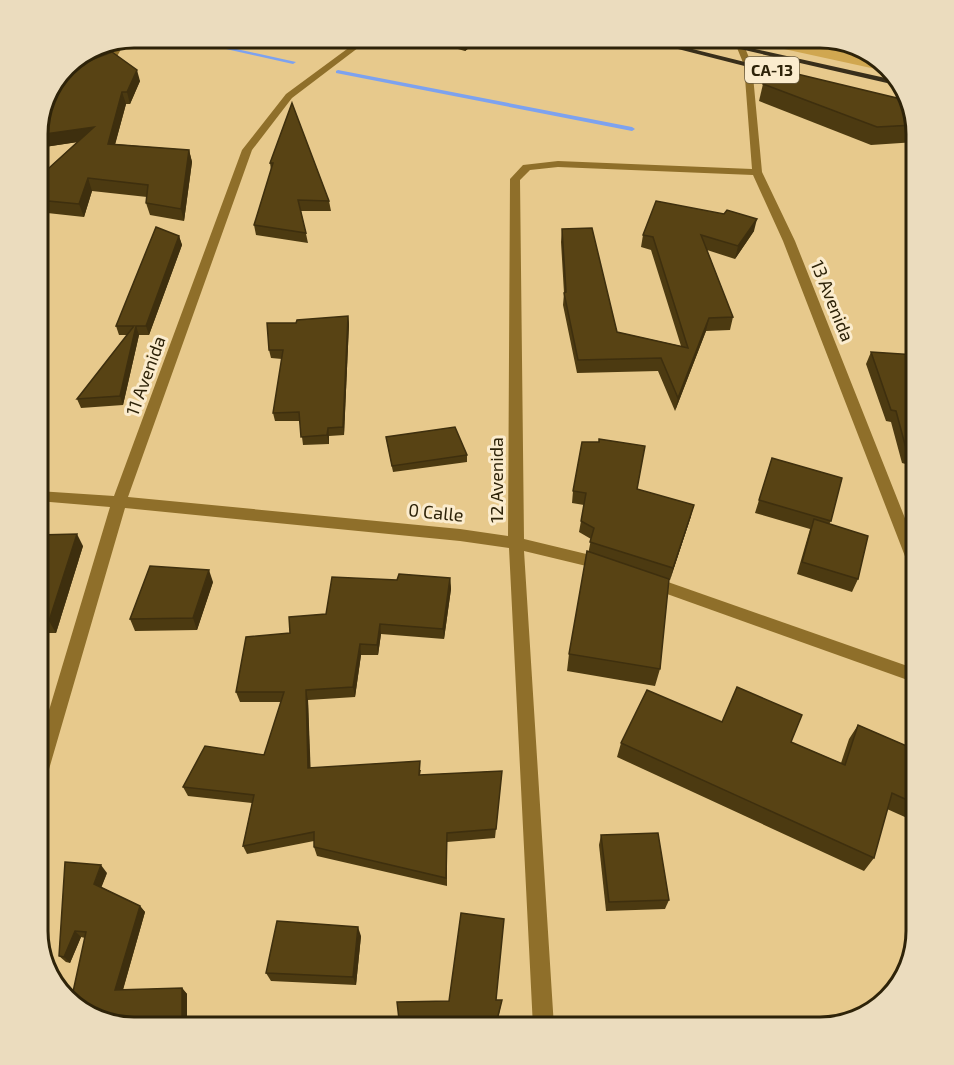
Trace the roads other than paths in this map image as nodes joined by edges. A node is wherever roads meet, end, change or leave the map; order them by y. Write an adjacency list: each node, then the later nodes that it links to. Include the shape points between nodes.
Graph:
1 (354, 48): 12 (street, 11 Avenida, via 289,96 247,150)
2 (679, 48): 6 (main road, CA-13)
3 (740, 48): 6 (street, 13 Avenida)
4 (758, 48): 9 (main road, CA-13)
5 (118, 50): 7 (street, via 111,60)
6 (748, 65): 8 (main road, CA-13); 10 (street, 13 Avenida)
7 (91, 68)
8 (793, 75)
9 (887, 81)
10 (757, 172): 13 (street, 13 Avenida, via 789,241); 14 (street, 12 Avenida, via 558,164 527,167 515,179)
11 (48, 497): 12 (street, 0 Calle)
12 (119, 502): 14 (street, 0 Calle); 18 (street, 11 Avenida)
13 (906, 539)
14 (516, 543): 15 (street, 0 Calle); 19 (street, 12 Avenida)
15 (615, 569)
16 (638, 577): 17 (street)
17 (906, 672)
18 (48, 742)
19 (543, 1017)

